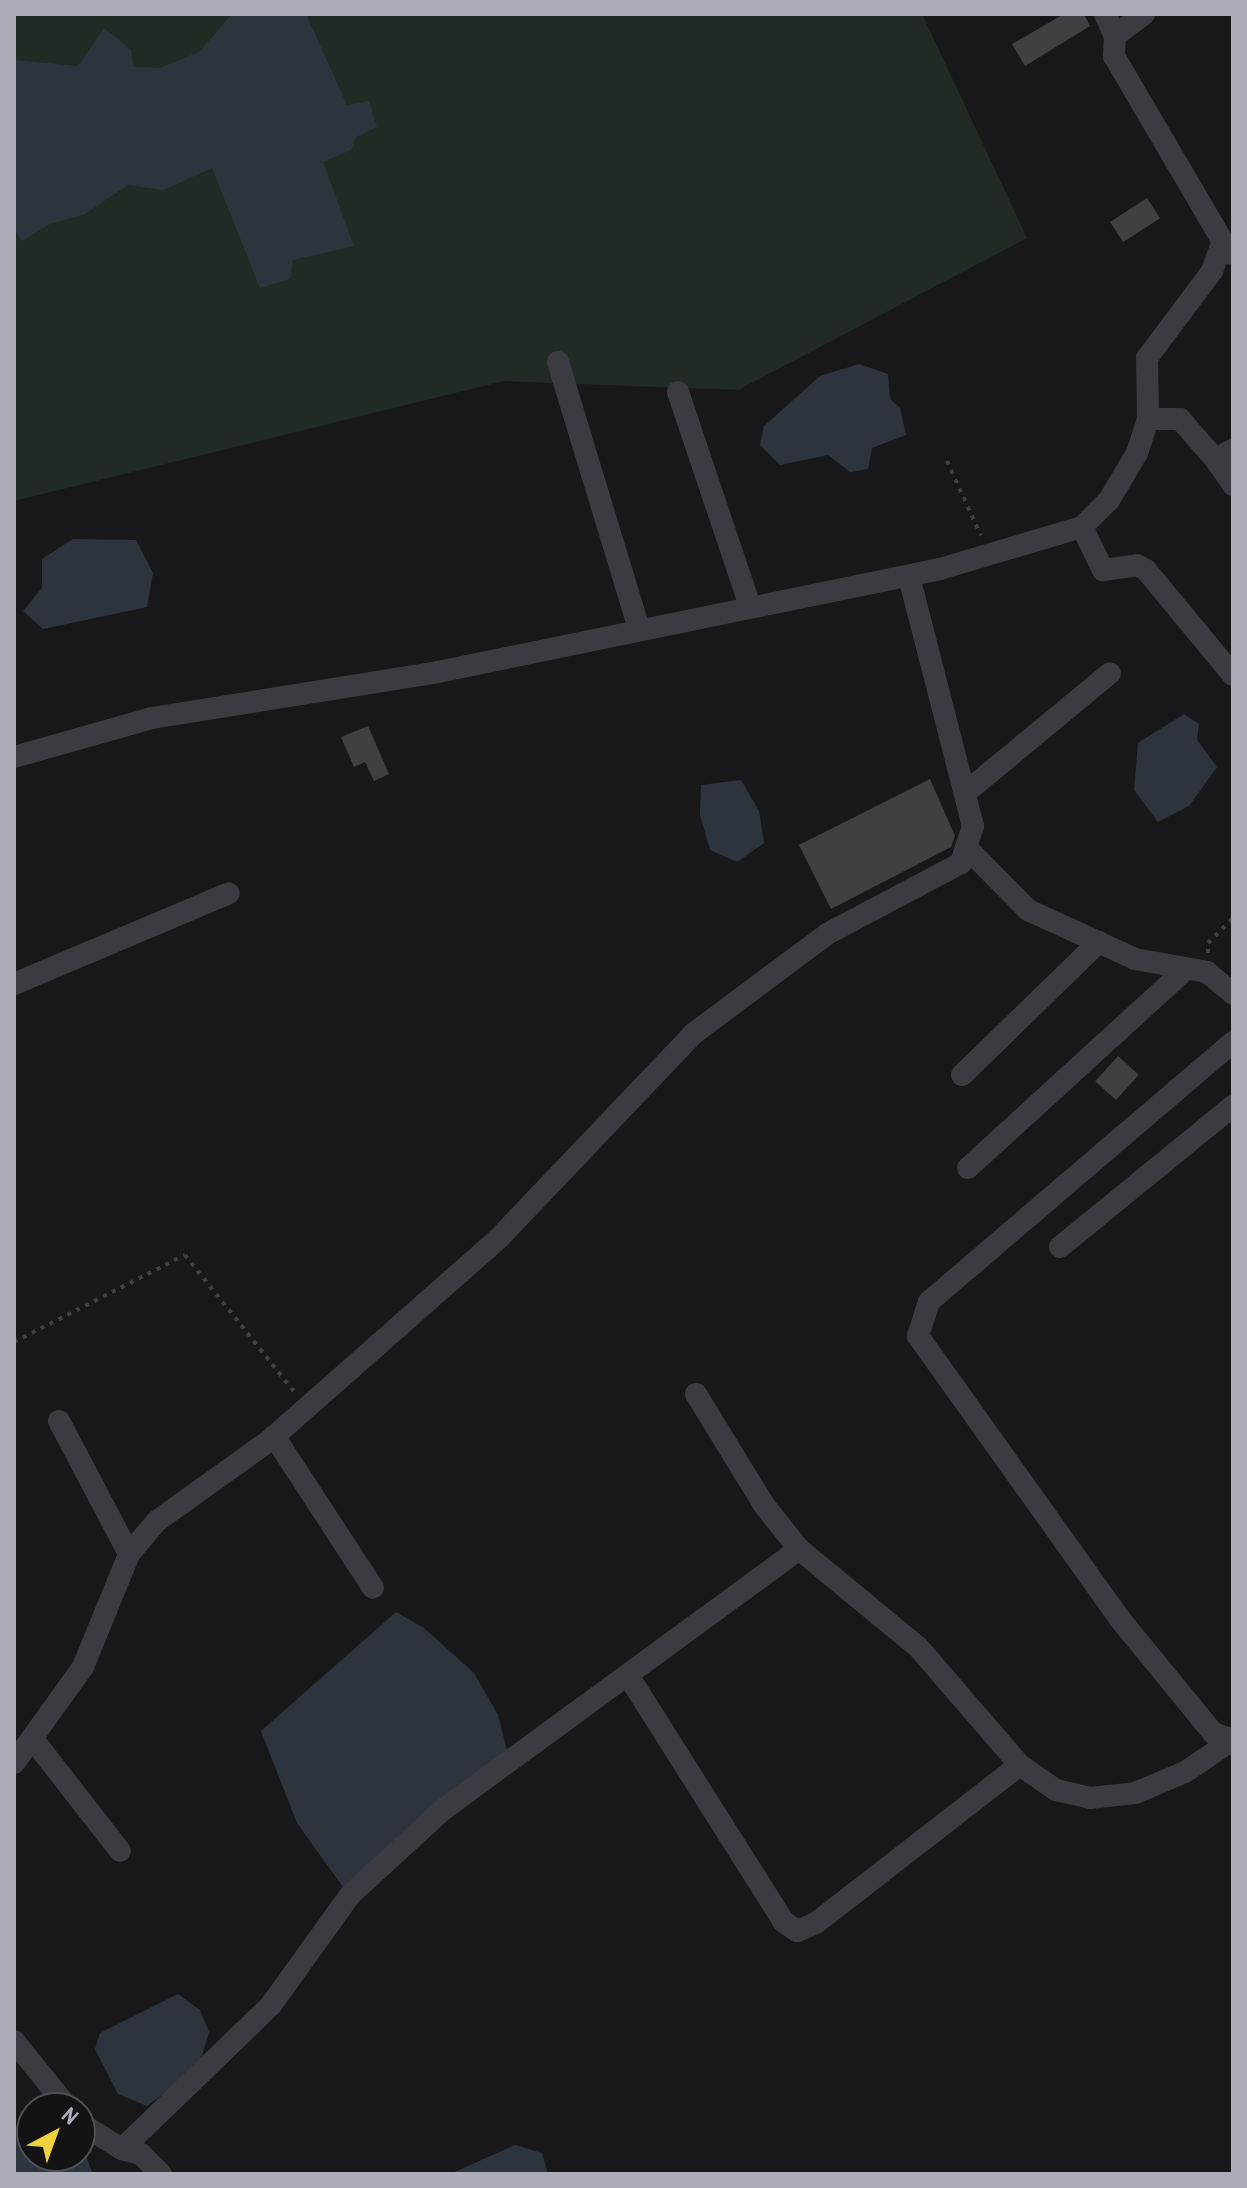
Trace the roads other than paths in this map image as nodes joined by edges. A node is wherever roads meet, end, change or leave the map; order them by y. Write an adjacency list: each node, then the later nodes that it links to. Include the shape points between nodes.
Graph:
1 (1105, 14): 3 (street)
2 (1144, 14): 3 (street)
3 (1115, 36): 4 (street, via 1114,56)
4 (1227, 251): 7 (street, via 1147,358)
5 (558, 362): 13 (street)
6 (678, 392): 12 (street)
7 (1148, 419): 8 (street, via 1180,419); 10 (street, via 1137,453 1109,500)
8 (1224, 455): 9 (street)
9 (1233, 485)
10 (1082, 527): 11 (street); 15 (street, via 1103,570 1137,565 1146,570)
11 (909, 576): 12 (street); 17 (street)
12 (750, 606): 13 (street)
13 (639, 628): 16 (street, via 438,672 152,718)
14 (1110, 673): 17 (street)
15 (1233, 675)
16 (14, 757)
17 (965, 793): 18 (street, via 973,826)
18 (966, 847): 20 (street, via 1028,910); 31 (street, via 961,863 827,934 693,1034 499,1238)
19 (229, 893): 22 (street)
20 (1099, 942): 21 (street, via 1135,959); 25 (street)
21 (1196, 970): 23 (street); 27 (street)
22 (14, 984)
23 (1233, 994)
24 (1233, 1042): 37 (street, via 929,1302 918,1336 1119,1618 1213,1733)
25 (962, 1075)
26 (1233, 1106): 28 (street)
27 (968, 1168)
28 (1060, 1247)
29 (696, 1394): 32 (street, via 764,1505)
30 (59, 1421): 33 (street)
31 (274, 1436): 33 (street, via 157,1521); 34 (street)
32 (799, 1549): 35 (street); 39 (street, via 918,1647)
33 (129, 1554): 36 (street, via 83,1667)
34 (373, 1588)
35 (629, 1677): 39 (street, via 783,1921 797,1931 816,1923); 44 (street, via 444,1809 350,1895 271,2005)
36 (32, 1738): 38 (street); 40 (street)
37 (1232, 1740): 39 (street, via 1185,1772 1113,1797 1056,1790)
38 (14, 1763)
39 (1020, 1765)
40 (120, 1851)
41 (14, 2041): 42 (street)
42 (55, 2092)
43 (96, 2133): 44 (street)
44 (122, 2149): 45 (street, via 141,2154)
45 (161, 2174)

